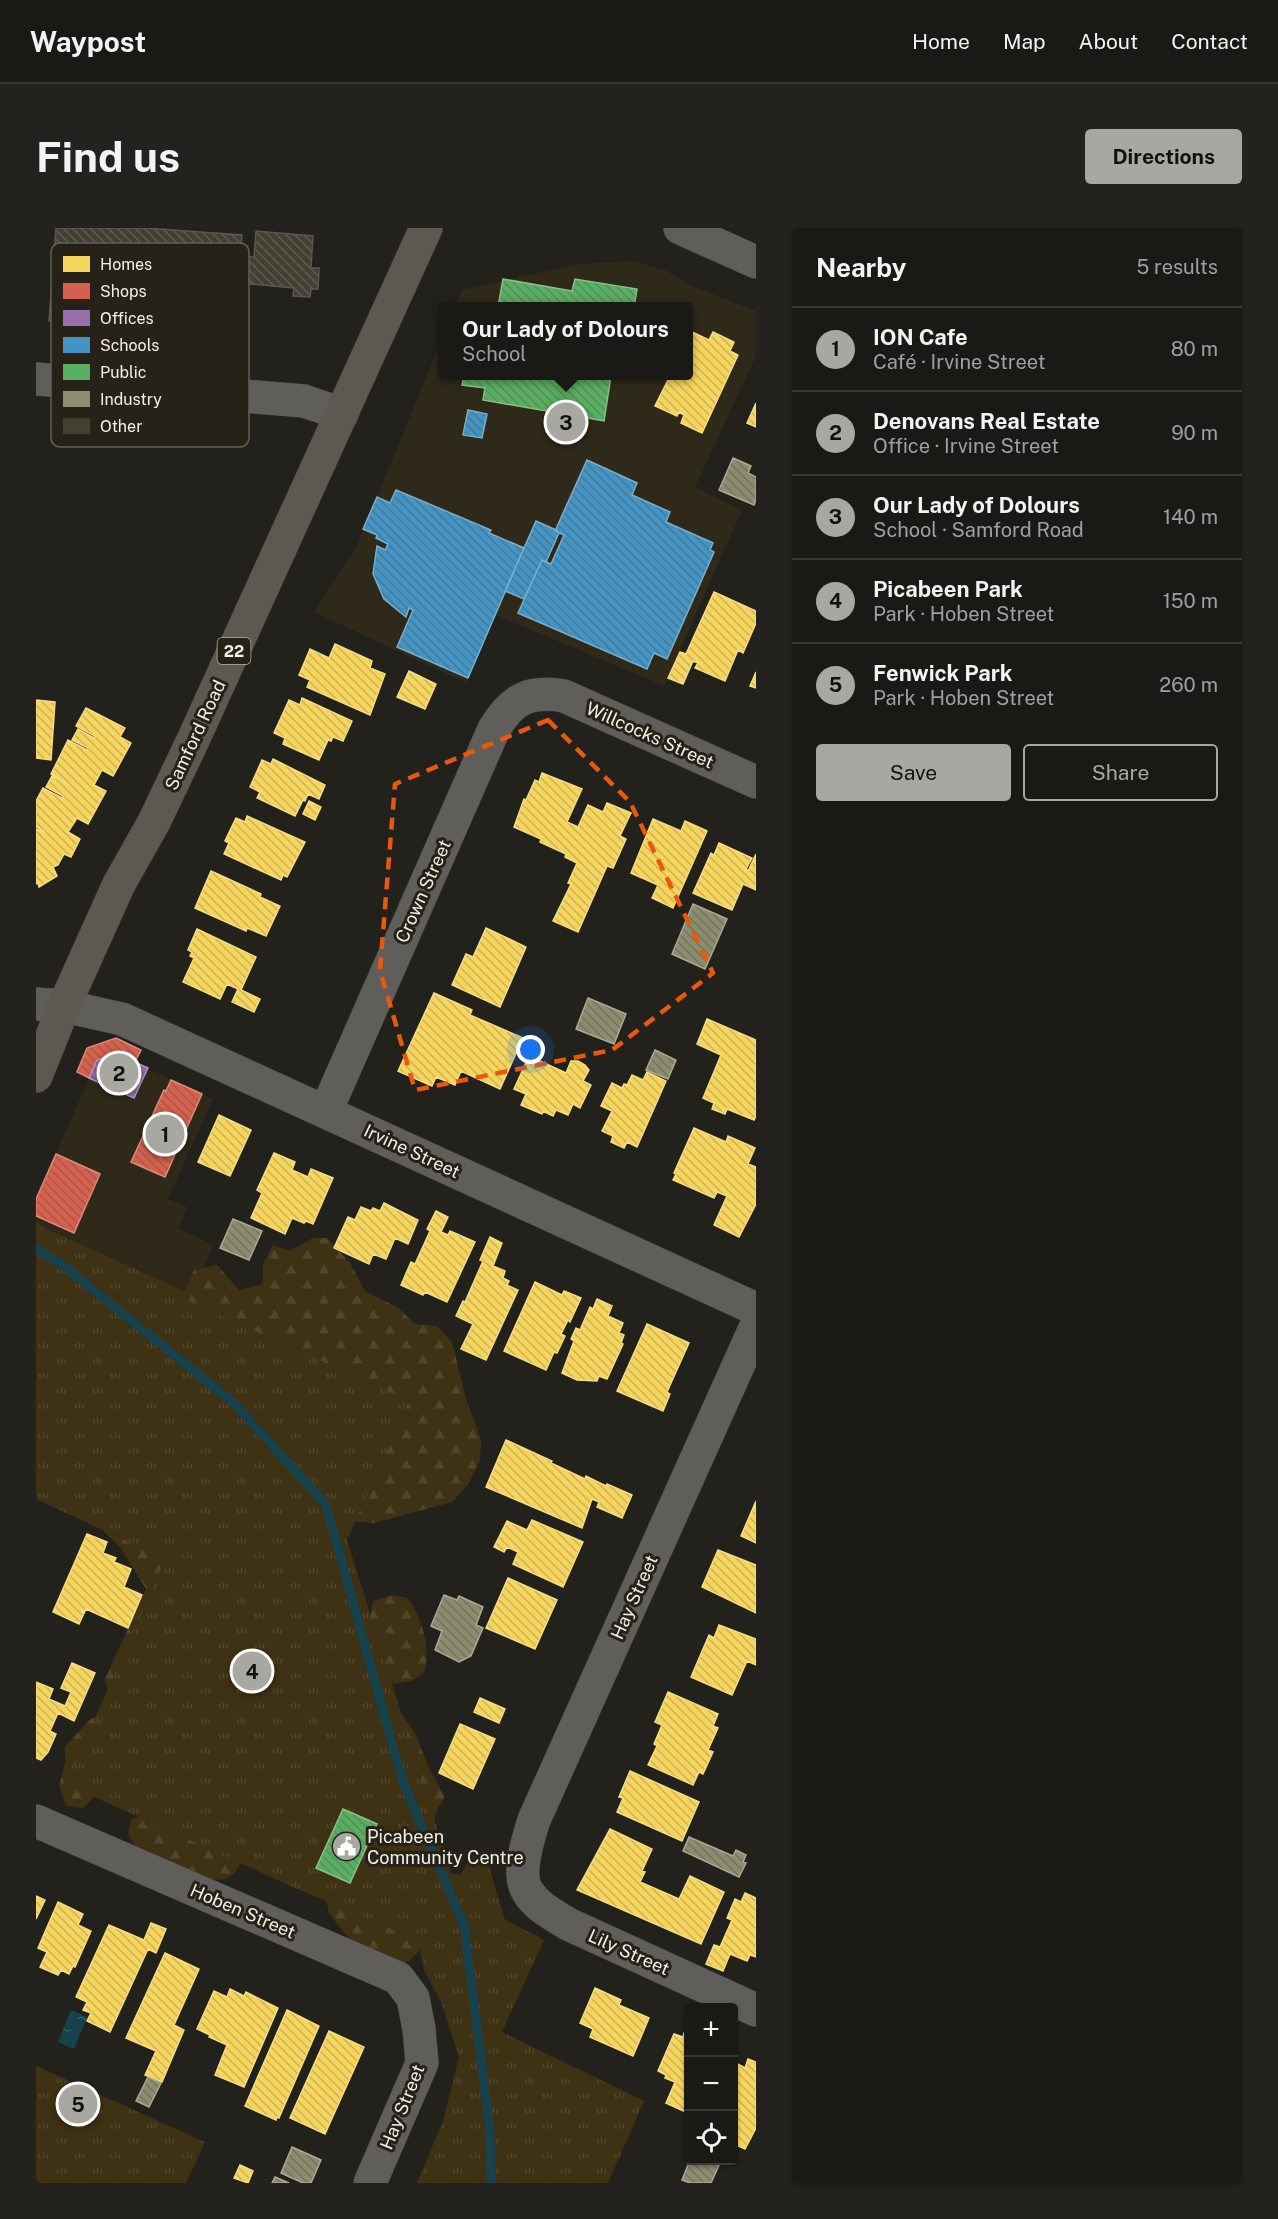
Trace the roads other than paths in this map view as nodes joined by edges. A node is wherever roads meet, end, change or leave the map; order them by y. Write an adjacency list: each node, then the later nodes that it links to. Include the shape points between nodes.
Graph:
1 (426, 228): 7 (main road, Samford Road / 22)
2 (680, 228): 3 (street)
3 (756, 262)
4 (36, 379): 5 (street)
5 (51, 380)
6 (249, 396): 7 (street, via 304,400)
7 (342, 414): 10 (main road, Samford Road / 22, via 154,822)
8 (542, 694): 9 (street, Willcocks Street, via 564,696); 12 (street, Crown Street, via 526,697 509,708 494,729)
9 (756, 782)
10 (50, 1005): 11 (main road, Samford Road / 22); 12 (street, Irvine Street, via 122,1019)
11 (36, 1076)
12 (326, 1111): 13 (street, Irvine Street)
13 (756, 1309)
14 (756, 1326): 16 (street, Hay Street, via 534,1820)
15 (36, 1821): 18 (street, Hoben Street, via 398,1978 413,1998)
16 (523, 1872): 17 (street, Lily Street, via 526,1891 543,1909 568,1924)
17 (756, 2010)
18 (419, 2029): 19 (street, Hay Street, via 422,2063)
19 (370, 2183)

